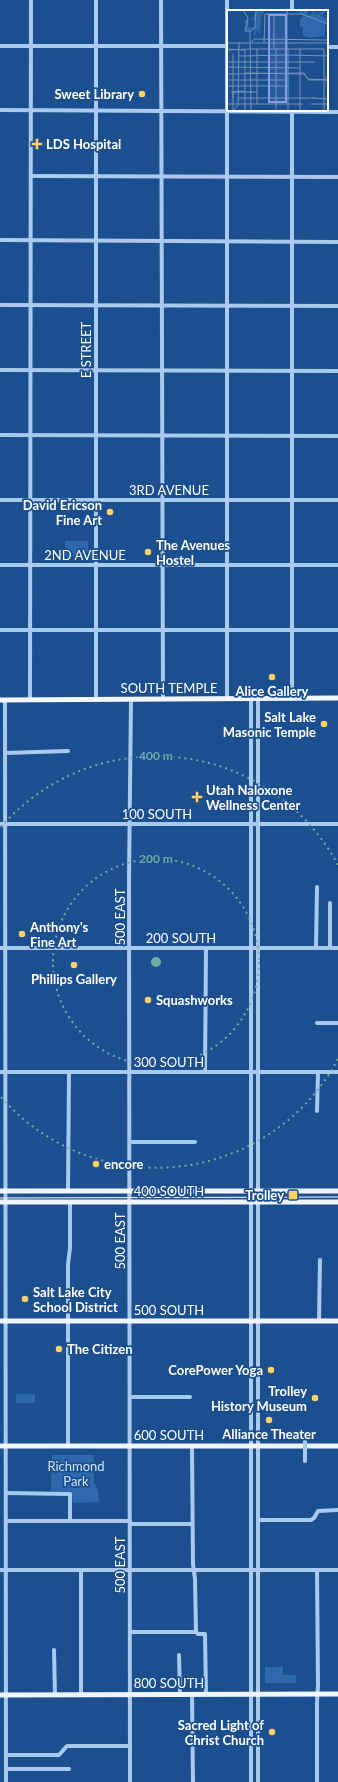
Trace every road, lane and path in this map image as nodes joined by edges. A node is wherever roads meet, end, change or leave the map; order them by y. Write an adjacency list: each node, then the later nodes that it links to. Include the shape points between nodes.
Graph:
1 (31, 0): 6 (street)
2 (96, 0): 7 (street, E STREET)
3 (161, 0): 8 (street)
4 (227, 0): 9 (street)
5 (0, 46): 6 (street)
6 (31, 46): 7 (street); 13 (street)
7 (96, 46): 8 (street); 14 (street, E STREET)
8 (161, 46): 9 (street); 15 (street)
9 (227, 46): 16 (street)
10 (328, 47): 11 (street)
11 (338, 48)
12 (0, 110): 13 (street)
13 (31, 110): 14 (street); 19 (street)
14 (96, 111): 15 (street); 20 (street, E STREET)
15 (161, 111): 16 (street); 21 (street)
16 (227, 111): 17 (street); 22 (street)
17 (292, 111): 18 (street); 23 (street)
18 (338, 112)
19 (31, 176): 20 (street); 26 (street)
20 (96, 176): 21 (street); 27 (street, E STREET)
21 (161, 176): 22 (street); 28 (street)
22 (226, 176): 23 (street); 29 (street)
23 (292, 176): 24 (street); 30 (street)
24 (338, 177)
25 (0, 240): 26 (street)
26 (31, 240): 27 (street); 33 (street)
27 (96, 241): 28 (street); 34 (street, E STREET)
28 (162, 241): 29 (street); 35 (street)
29 (227, 241): 30 (street); 36 (street)
30 (292, 241): 31 (street); 37 (street)
31 (338, 242)
32 (0, 305): 33 (street)
33 (31, 305): 34 (street); 40 (street)
34 (96, 305): 35 (street); 41 (street, E STREET)
35 (161, 305): 36 (street); 42 (street)
36 (227, 305): 37 (street); 43 (street)
37 (292, 306): 38 (street); 44 (street)
38 (338, 306)
39 (0, 370): 40 (street)
40 (31, 370): 41 (street); 47 (street)
41 (96, 370): 42 (street); 48 (street, E STREET)
42 (161, 370): 43 (street); 49 (street)
43 (227, 371): 44 (street); 50 (street)
44 (292, 371): 45 (street); 51 (street)
45 (338, 371)
46 (0, 435): 47 (street)
47 (31, 435): 48 (street); 54 (street)
48 (96, 435): 49 (street); 59 (street, E STREET)
49 (161, 435): 50 (street); 55 (street)
50 (227, 435): 51 (street); 56 (street)
51 (292, 435): 52 (street); 57 (street)
52 (338, 436)
53 (0, 500): 54 (street, 3RD AVENUE)
54 (31, 500): 59 (street, 3RD AVENUE); 62 (street)
55 (162, 500): 56 (street, 3RD AVENUE); 59 (street, 3RD AVENUE); 63 (street)
56 (227, 500): 57 (street, 3RD AVENUE); 64 (street)
57 (292, 500): 58 (street, 3RD AVENUE); 65 (street)
58 (338, 500)
59 (96, 501): 60 (street, E STREET)
60 (96, 564): 62 (street, 2ND AVENUE); 63 (street, 2ND AVENUE); 69 (street, E STREET)
61 (0, 565): 62 (street, 2ND AVENUE)
62 (31, 565): 68 (street)
63 (162, 565): 64 (street, 2ND AVENUE); 70 (street)
64 (227, 565): 65 (street, 2ND AVENUE); 71 (street)
65 (292, 565): 66 (street, 2ND AVENUE); 72 (street)
66 (338, 565)
67 (0, 630): 68 (street)
68 (31, 630): 69 (street); 82 (street)
69 (96, 630): 70 (street); 83 (street, E STREET)
70 (162, 630): 71 (street); 76 (street)
71 (227, 630): 72 (street); 77 (street)
72 (292, 630): 73 (street); 80 (street)
73 (338, 630)
74 (338, 698): 80 (main road, SOUTH TEMPLE)
75 (131, 699): 76 (main road, SOUTH TEMPLE); 83 (main road, SOUTH TEMPLE); 92 (street, 500 EAST)
76 (163, 699): 77 (main road, SOUTH TEMPLE)
77 (227, 699): 78 (main road, SOUTH TEMPLE)
78 (251, 699): 79 (main road, SOUTH TEMPLE); 85 (street)
79 (258, 699): 80 (main road, SOUTH TEMPLE); 84 (street)
80 (292, 699)
81 (3, 700): 82 (main road, SOUTH TEMPLE); 87 (street)
82 (30, 700): 83 (main road, SOUTH TEMPLE)
83 (96, 700)
84 (258, 745): 85 (street); 89 (street)
85 (251, 746): 88 (street)
86 (68, 751): 87 (street)
87 (5, 753): 91 (street)
88 (251, 782): 89 (street); 93 (street)
89 (258, 782): 94 (street)
90 (0, 824): 91 (street, 100 SOUTH)
91 (6, 824): 92 (street, 100 SOUTH); 107 (street)
92 (130, 824): 93 (street, 100 SOUTH); 108 (street, 500 EAST)
93 (251, 824): 94 (street, 100 SOUTH); 96 (street)
94 (258, 824): 95 (street, 100 SOUTH); 97 (street)
95 (338, 824)
96 (251, 852): 97 (street); 98 (street)
97 (258, 853): 99 (street)
98 (251, 866): 99 (street); 101 (street)
99 (258, 867): 102 (street)
100 (316, 887): 112 (street)
101 (251, 891): 102 (street); 103 (street)
102 (258, 891): 104 (street)
103 (251, 901): 104 (street); 110 (street)
104 (257, 901): 111 (street)
105 (330, 903): 113 (street)
106 (0, 948): 107 (street, 200 SOUTH)
107 (6, 948): 108 (street, 200 SOUTH); 122 (street)
108 (130, 948): 109 (street, 200 SOUTH); 124 (street, 500 EAST)
109 (206, 948): 110 (street, 200 SOUTH); 125 (street)
110 (251, 948): 111 (street, 200 SOUTH); 115 (street)
111 (257, 948): 112 (street, 200 SOUTH); 116 (street)
112 (316, 948): 113 (street, 200 SOUTH)
113 (330, 948): 114 (street, 200 SOUTH)
114 (338, 948)
115 (251, 992): 116 (street); 119 (street)
116 (257, 992): 120 (street)
117 (317, 1023): 118 (street)
118 (338, 1023)
119 (251, 1029): 120 (street); 126 (street)
120 (257, 1029): 127 (street)
121 (0, 1072): 122 (street, 300 SOUTH)
122 (6, 1072): 123 (street, 300 SOUTH); 138 (street)
123 (69, 1072): 124 (street, 300 SOUTH); 139 (street)
124 (130, 1072): 125 (street, 300 SOUTH); 133 (street, 500 EAST)
125 (205, 1072): 126 (street, 300 SOUTH)
126 (251, 1072): 127 (street, 300 SOUTH); 131 (street)
127 (257, 1072): 128 (street, 300 SOUTH); 132 (street)
128 (318, 1072): 129 (street, 300 SOUTH); 130 (street)
129 (338, 1072)
130 (318, 1111)
131 (251, 1124): 132 (street); 135 (street)
132 (257, 1124): 136 (street)
133 (130, 1142): 134 (street); 140 (street, 500 EAST)
134 (195, 1142)
135 (251, 1156): 136 (street); 141 (street)
136 (258, 1156): 142 (street)
137 (0, 1191): 138 (main road, 400 SOUTH)
138 (6, 1191): 139 (main road, 400 SOUTH); 145 (street)
139 (68, 1191): 140 (main road, 400 SOUTH)
140 (130, 1191): 141 (main road, 400 SOUTH); 147 (street, 500 EAST)
141 (251, 1191): 142 (main road, 400 SOUTH); 148 (street)
142 (258, 1191): 143 (main road, 400 SOUTH); 149 (street)
143 (338, 1191)
144 (0, 1202): 145 (main road, 400 SOUTH)
145 (6, 1202): 146 (main road, 400 SOUTH); 158 (street)
146 (70, 1202): 147 (main road, 400 SOUTH); 159 (street)
147 (130, 1202): 148 (main road, 400 SOUTH); 160 (street, 500 EAST)
148 (251, 1202): 149 (main road, 400 SOUTH); 151 (street)
149 (258, 1202): 150 (main road, 400 SOUTH); 152 (street)
150 (338, 1202)
151 (251, 1233): 152 (street); 153 (street)
152 (258, 1233): 154 (street)
153 (251, 1260): 154 (street); 156 (street)
154 (258, 1260): 157 (street)
155 (320, 1260): 163 (street)
156 (251, 1286): 157 (street); 161 (street)
157 (258, 1286): 162 (street)
158 (3, 1321): 159 (main road, 500 SOUTH); 172 (street)
159 (68, 1321): 160 (main road, 500 SOUTH); 173 (street)
160 (130, 1321): 161 (main road, 500 SOUTH); 167 (street, 500 EAST)
161 (252, 1321): 162 (main road, 500 SOUTH); 165 (street)
162 (258, 1321): 163 (main road, 500 SOUTH); 166 (street)
163 (319, 1321): 164 (main road, 500 SOUTH)
164 (338, 1321)
165 (252, 1372): 166 (street); 169 (street)
166 (258, 1372): 170 (street)
167 (130, 1397): 168 (street); 174 (street, 500 EAST)
168 (190, 1397)
169 (252, 1401): 170 (street); 176 (street)
170 (258, 1401): 177 (street)
171 (305, 1437): 179 (street, bridge)
172 (3, 1446): 173 (main road, 600 SOUTH); 180 (street)
173 (68, 1446): 174 (main road, 600 SOUTH)
174 (130, 1446): 175 (main road, 600 SOUTH); 186 (street, 500 EAST)
175 (192, 1446): 176 (main road, 600 SOUTH); 187 (street)
176 (251, 1446): 177 (main road, 600 SOUTH); 193 (street)
177 (258, 1446): 178 (main road, 600 SOUTH); 183 (street)
178 (338, 1446)
179 (305, 1462)
180 (6, 1494): 181 (street); 184 (street); 185 (street, via 70,1494)
181 (0, 1496)
182 (338, 1510): 183 (street, via 318,1511 311,1520)
183 (258, 1520): 194 (street)
184 (6, 1521): 185 (street); 189 (street)
185 (70, 1521): 186 (street)
186 (130, 1523): 187 (street); 191 (street, 500 EAST)
187 (192, 1524): 192 (street)
188 (0, 1570): 189 (street)
189 (6, 1570): 190 (street); 210 (street)
190 (81, 1570): 191 (street); 201 (street)
191 (130, 1570): 192 (street); 197 (street, 500 EAST)
192 (194, 1570): 193 (street); 198 (street)
193 (252, 1570): 194 (street); 206 (street)
194 (258, 1570): 195 (street); 207 (street)
195 (317, 1570): 196 (street); 208 (street)
196 (338, 1570)
197 (130, 1632): 198 (street); 202 (street, 500 EAST)
198 (196, 1632): 205 (street, via 206,1634)
199 (54, 1650): 211 (street)
200 (179, 1655): 203 (street)
201 (81, 1694): 202 (main road, 800 SOUTH); 211 (main road, 800 SOUTH)
202 (130, 1694): 203 (main road, 800 SOUTH); 214 (street, 500 EAST)
203 (180, 1694): 204 (main road, 800 SOUTH)
204 (192, 1694): 205 (main road, 800 SOUTH); 222 (street)
205 (206, 1694): 206 (main road, 800 SOUTH)
206 (251, 1694): 207 (main road, 800 SOUTH); 212 (street)
207 (258, 1694): 208 (main road, 800 SOUTH); 213 (street)
208 (318, 1694): 209 (main road, 800 SOUTH); 225 (street)
209 (338, 1694)
210 (3, 1695): 211 (main road, 800 SOUTH); 215 (street)
211 (55, 1695)
212 (251, 1738): 213 (street); 218 (street)
213 (258, 1738): 219 (street)
214 (130, 1746): 215 (street, via 69,1746 59,1755); 221 (street, 500 EAST)
215 (6, 1755): 216 (street)
216 (6, 1769): 217 (street); 220 (street)
217 (69, 1769)
218 (251, 1774): 219 (street); 223 (street)
219 (258, 1774): 224 (street)
220 (6, 1782)
221 (130, 1782)
222 (193, 1782)
223 (251, 1782)
224 (258, 1782)
225 (317, 1782)

